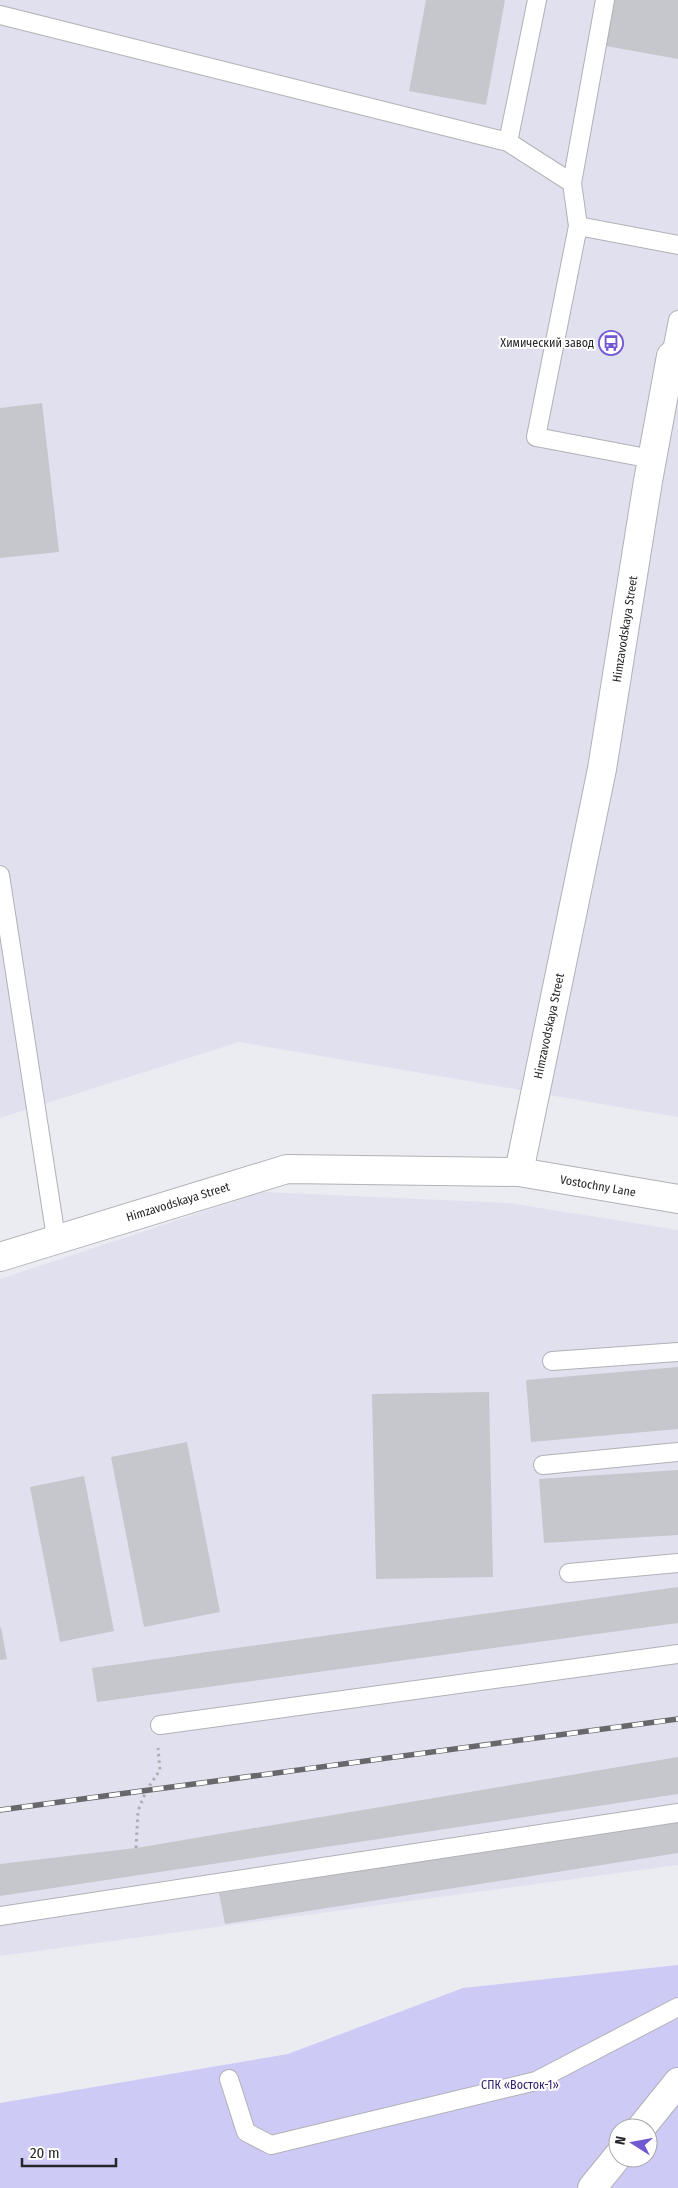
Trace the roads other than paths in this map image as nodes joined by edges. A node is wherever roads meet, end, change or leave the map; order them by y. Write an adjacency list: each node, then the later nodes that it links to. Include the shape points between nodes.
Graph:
1 (537, 0): 4 (lane)
2 (605, 0): 5 (lane)
3 (0, 15): 4 (lane)
4 (508, 142): 5 (lane)
5 (572, 183): 6 (lane)
6 (578, 226): 7 (lane); 10 (lane, via 536,437)
7 (678, 245)
8 (678, 320): 9 (lane)
9 (671, 356): 10 (street, Himzavodskaya Street)
10 (652, 459): 12 (street, Himzavodskaya Street, via 602,769)
11 (0, 875): 14 (lane)
12 (519, 1172): 13 (street, Vostochny Lane); 14 (street, Himzavodskaya Street, via 287,1169)
13 (678, 1199)
14 (56, 1238): 15 (street, Himzavodskaya Street)
15 (0, 1257)
16 (678, 1352): 17 (lane)
17 (552, 1362)
18 (678, 1452): 19 (lane)
19 (543, 1465)
20 (678, 1563): 21 (lane)
21 (569, 1573)
22 (678, 1654): 23 (lane)
23 (160, 1725)
24 (678, 1813): 25 (lane)
25 (0, 1916)
26 (678, 2006): 27 (lane, via 536,2081 270,2145 246,2132)
27 (229, 2079)
28 (678, 2082): 29 (street)
29 (649, 2118)
30 (608, 2168): 31 (street)
31 (592, 2188)

